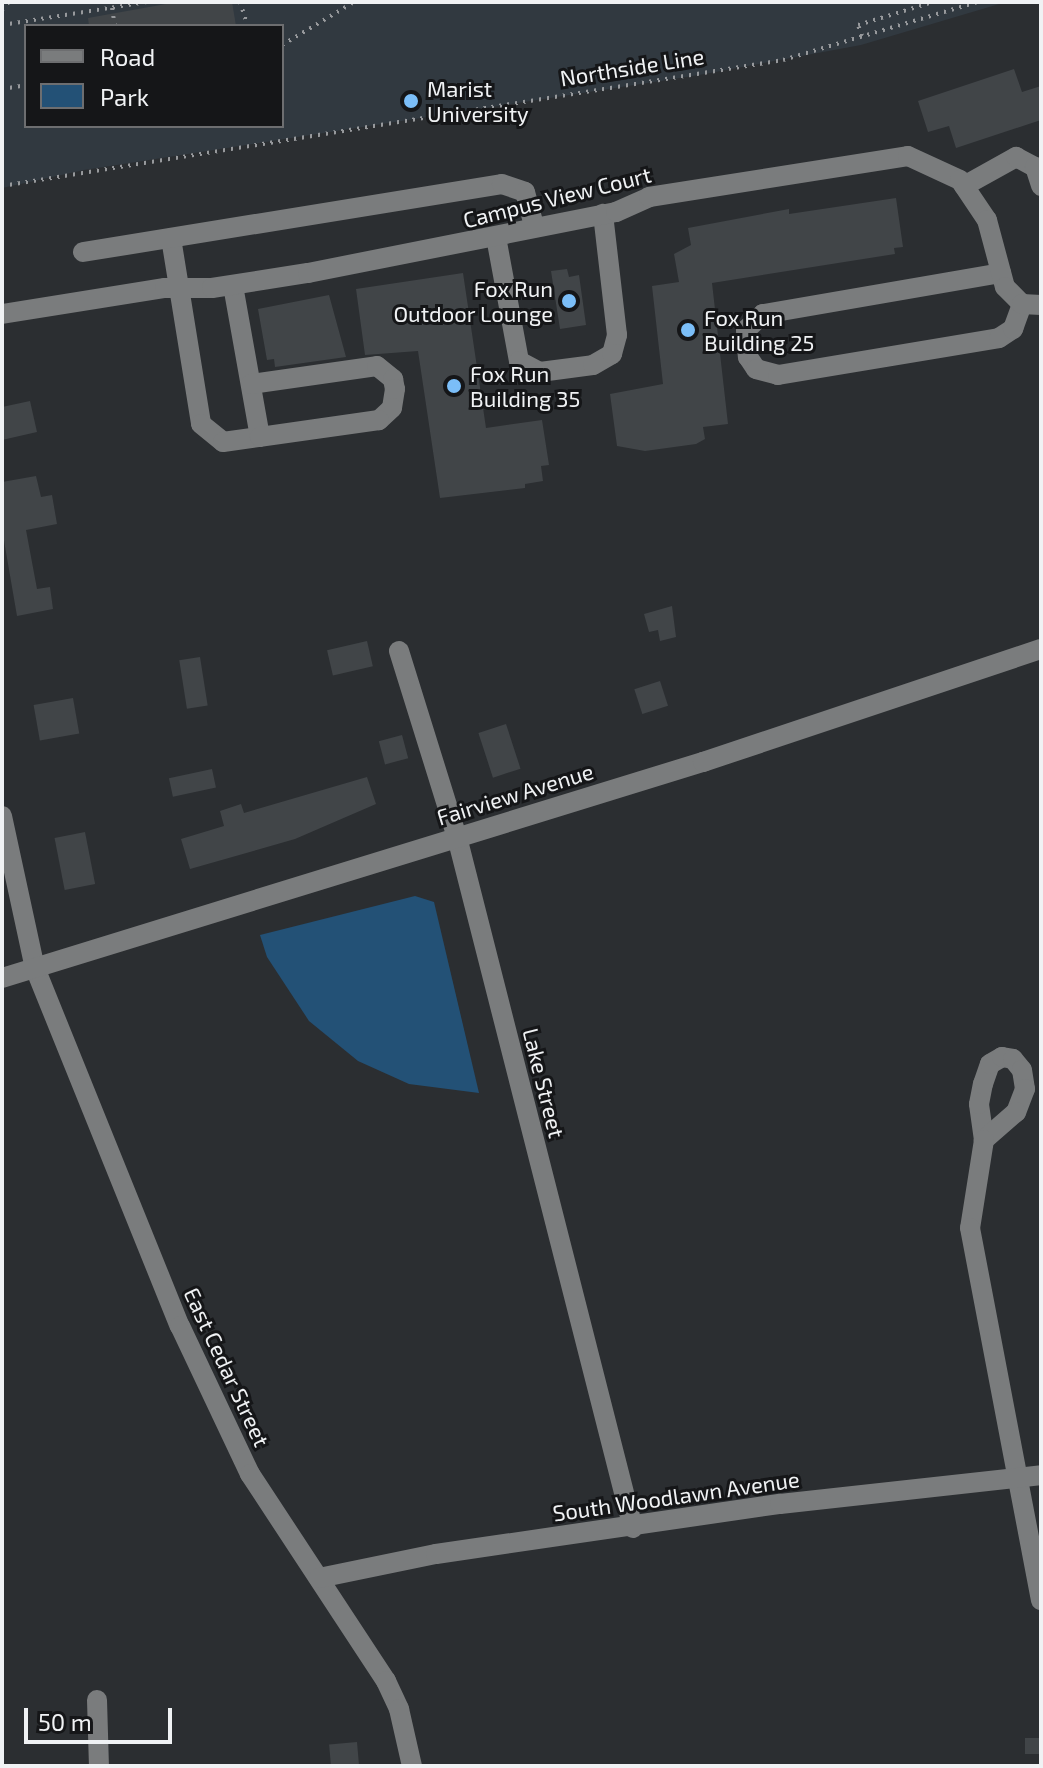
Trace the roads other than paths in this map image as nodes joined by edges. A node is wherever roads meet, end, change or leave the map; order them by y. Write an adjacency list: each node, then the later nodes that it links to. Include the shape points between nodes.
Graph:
1 (964, 186): 2 (street, via 1016,157 1035,167); 3 (street, Campus View Court, via 940,168 908,156 649,197); 8 (street, Campus View Court, via 987,220)
2 (1041, 186)
3 (603, 214): 4 (street, Campus View Court); 5 (street, via 617,335 612,354 593,365 540,372 519,361)
4 (534, 225): 5 (street, Campus View Court); 6 (street, via 525,192 502,184)
5 (496, 237): 9 (street, Campus View Court)
6 (171, 238): 7 (street); 10 (street)
7 (83, 252)
8 (1001, 273): 11 (street, Campus View Court, via 1005,287); 11 (street, via 763,314 746,330 748,357 756,369 778,375 999,338)
9 (233, 285): 10 (street, Campus View Court); 13 (street)
10 (179, 289): 12 (street, Campus View Court); 14 (street, via 206,433 223,442)
11 (1032, 305)
12 (2, 314)
13 (251, 384): 14 (street); 14 (street, via 377,366 393,379 395,389 392,408 379,420)
14 (260, 437)
15 (1041, 649): 18 (street, Fairview Avenue)
16 (399, 651): 18 (street, Lake Street)
17 (2, 816): 19 (street, East Cedar Street)
18 (457, 837): 19 (street, Fairview Avenue); 24 (street, Lake Street)
19 (35, 968): 20 (street, Fairview Avenue); 25 (street, East Cedar Street, via 194,1355 250,1474)
20 (2, 978)
21 (984, 1140): 23 (street, via 970,1228)
22 (1041, 1475): 23 (street, South Woodlawn Avenue)
23 (1019, 1476): 24 (street, South Woodlawn Avenue, via 780,1504); 26 (street)
24 (633, 1528): 25 (street, South Woodlawn Avenue, via 436,1554)
25 (319, 1578): 29 (street, East Cedar Street, via 386,1681 399,1709)
26 (1041, 1600)
27 (97, 1700): 28 (street)
28 (99, 1766)
29 (412, 1766)

